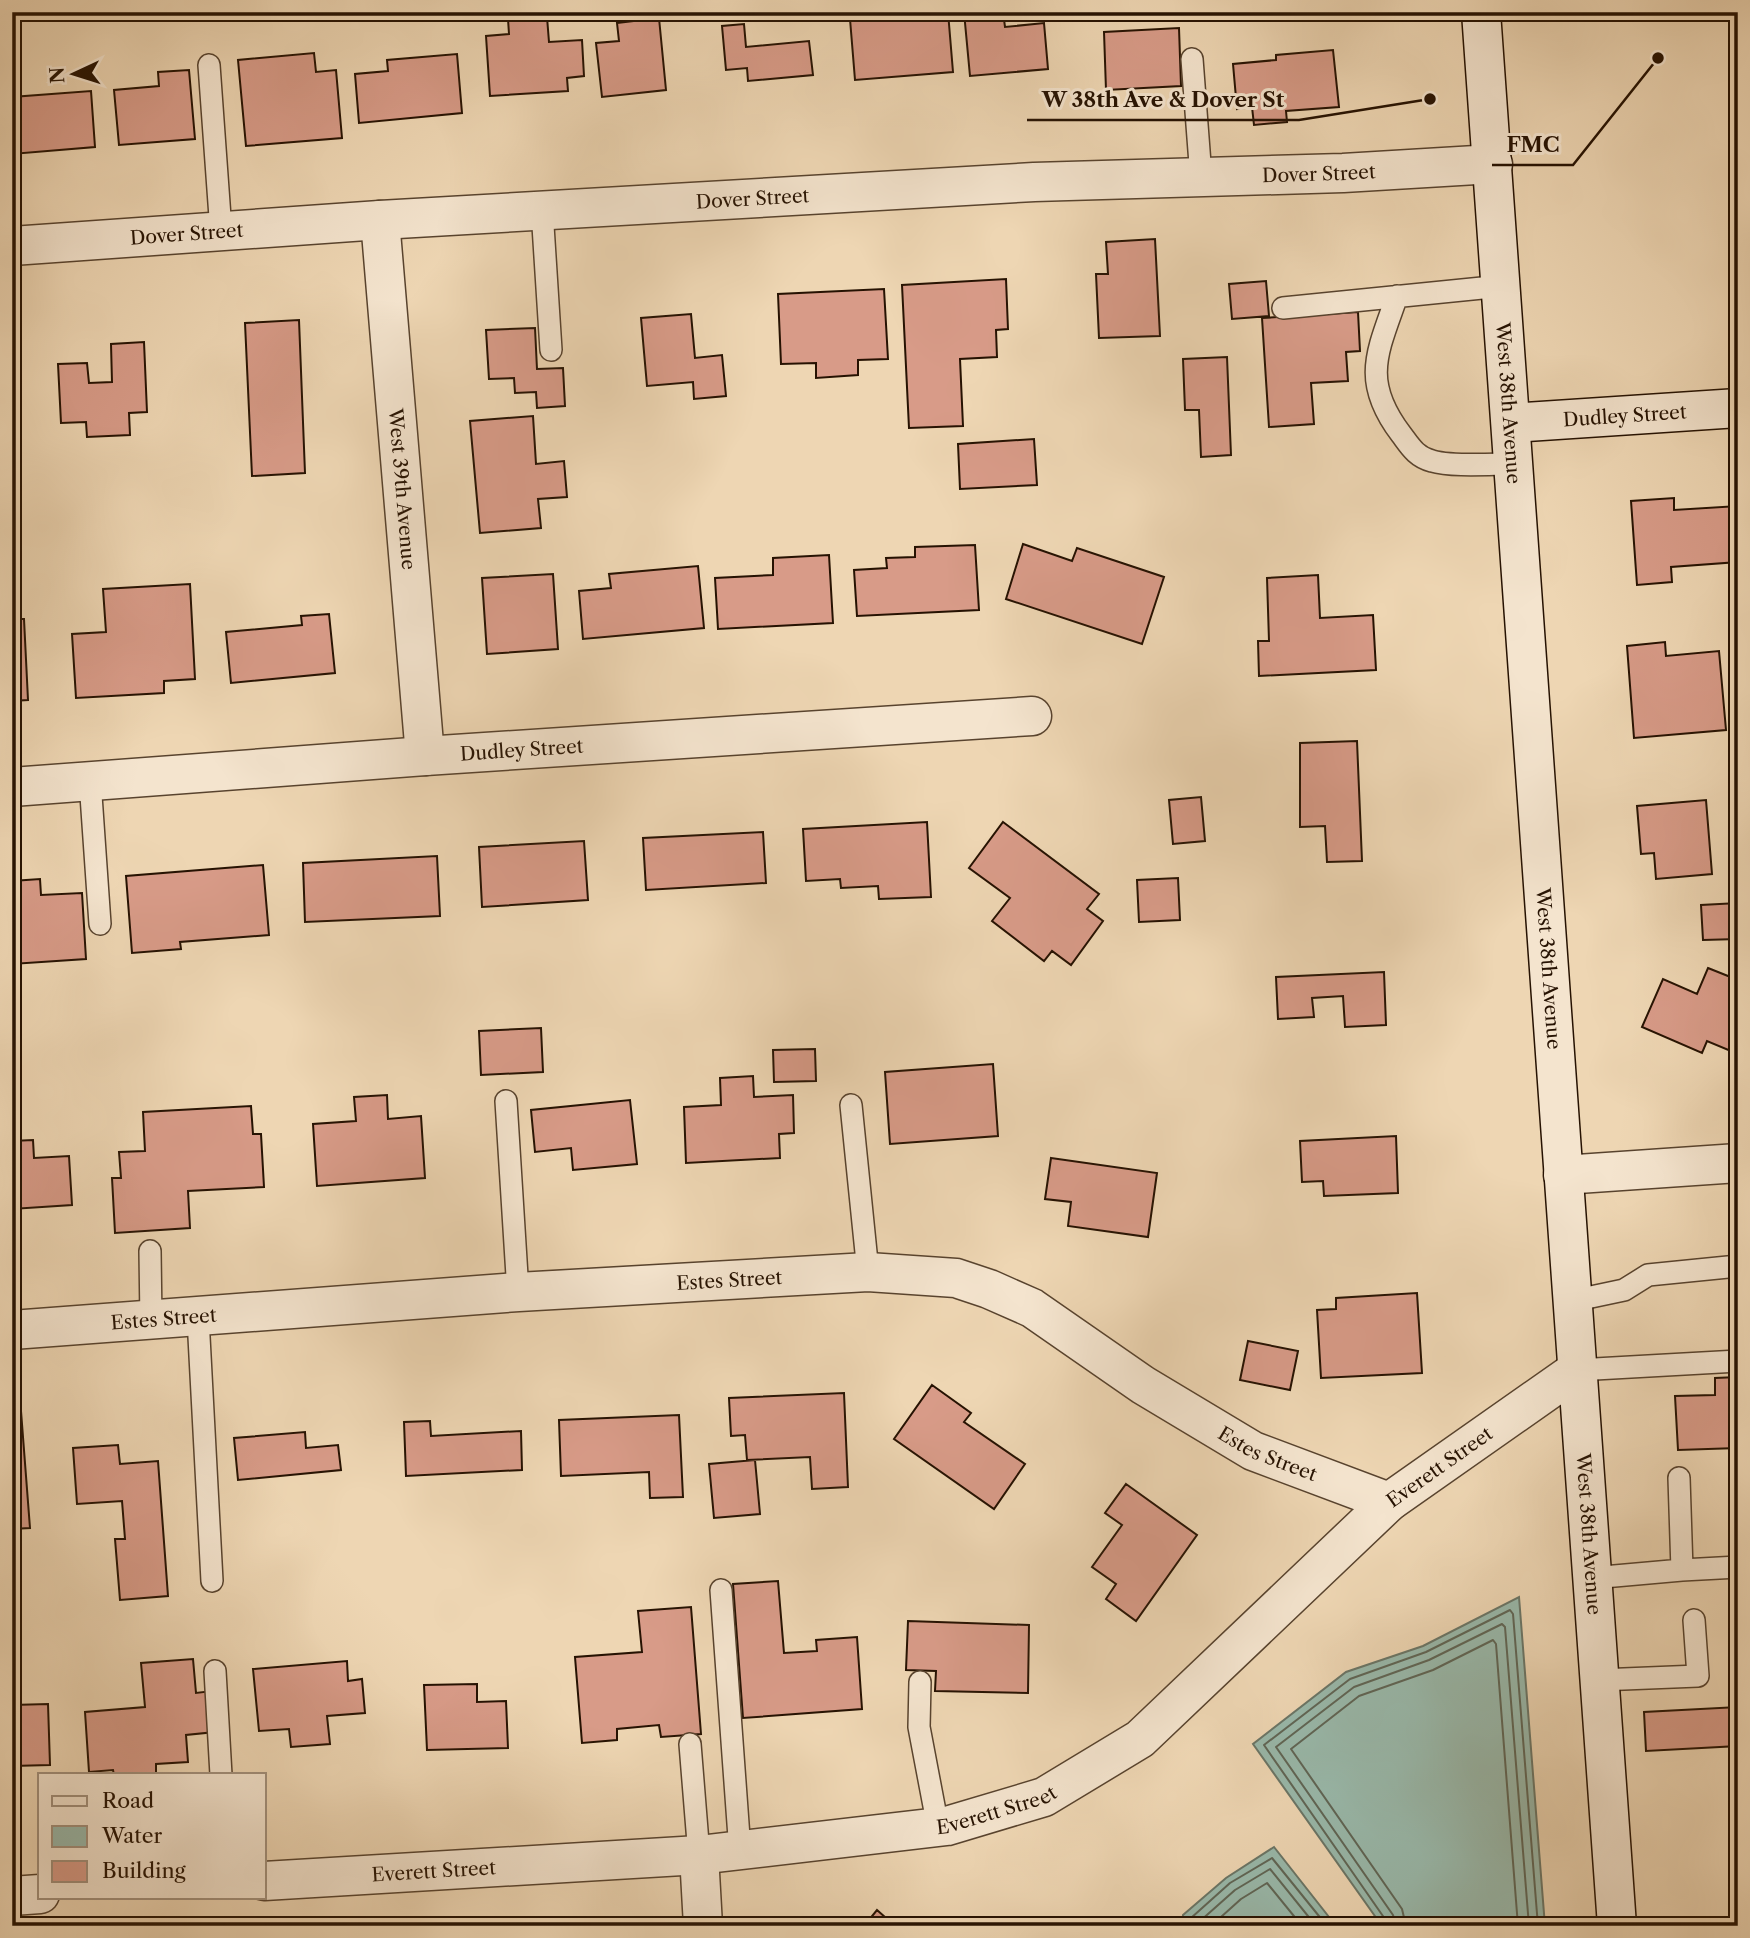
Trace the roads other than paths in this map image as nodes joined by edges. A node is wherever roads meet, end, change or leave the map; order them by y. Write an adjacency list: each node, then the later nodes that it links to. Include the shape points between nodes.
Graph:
1 (1482, 12): 4 (street, West 38th Avenue)
2 (1192, 59): 5 (lane)
3 (209, 65): 8 (lane)
4 (1493, 163): 5 (street, Dover Street); 10 (street, West 38th Avenue)
5 (1201, 177): 6 (street, Dover Street)
6 (542, 210): 7 (street, Dover Street); 13 (lane)
7 (380, 220): 8 (street, Dover Street); 18 (street, West 39th Avenue)
8 (221, 231): 9 (street, Dover Street)
9 (12, 246)
10 (1502, 286): 11 (lane); 15 (street, West 38th Avenue)
11 (1397, 296): 12 (lane); 16 (lane, via 1375,372 1377,394 1392,422 1418,456 1435,462)
12 (1283, 308)
13 (551, 350)
14 (1738, 408): 15 (street, Dudley Street)
15 (1511, 423): 16 (street, West 38th Avenue)
16 (1513, 464): 25 (street, West 38th Avenue)
17 (1032, 716): 18 (street, Dudley Street)
18 (425, 756): 19 (street, Dudley Street)
19 (90, 781): 20 (street, Dudley Street); 21 (lane)
20 (12, 787)
21 (100, 924)
22 (506, 1101): 29 (lane)
23 (851, 1105): 28 (lane)
24 (1738, 1163): 25 (street)
25 (1563, 1175): 30 (street, West 38th Avenue)
26 (150, 1251): 32 (lane)
27 (1738, 1266): 30 (lane, via 1648,1275 1624,1290)
28 (868, 1272): 29 (street, Estes Street); 37 (street, Estes Street, via 956,1278 1032,1308 1143,1385 1254,1451)
29 (518, 1292): 31 (street, Estes Street)
30 (1572, 1301): 35 (street, West 38th Avenue)
31 (198, 1318): 32 (street, Estes Street); 41 (lane)
32 (151, 1321): 33 (street, Estes Street)
33 (12, 1331)
34 (1738, 1361): 35 (lane)
35 (1577, 1370): 37 (street, Everett Street); 40 (street, West 38th Avenue)
36 (1679, 1478): 39 (lane)
37 (1389, 1502): 49 (street, Everett Street, via 1140,1739 1044,1797)
38 (1738, 1567): 39 (lane)
39 (1682, 1570): 40 (lane)
40 (1592, 1578): 45 (street, West 38th Avenue)
41 (212, 1581)
42 (721, 1590): 50 (lane)
43 (1694, 1620): 45 (lane, via 1698,1676)
44 (215, 1671): 48 (lane)
45 (1599, 1680): 56 (street, West 38th Avenue)
46 (920, 1682): 49 (lane, via 919,1727)
47 (690, 1744): 51 (lane)
48 (221, 1773)
49 (938, 1827): 50 (street, Everett Street)
50 (740, 1851): 51 (street, Everett Street)
51 (699, 1855): 52 (street, Everett Street); 55 (street)
52 (266, 1881)
53 (38, 1894): 54 (street)
54 (12, 1896)
55 (703, 1926)
56 (1616, 1926)

